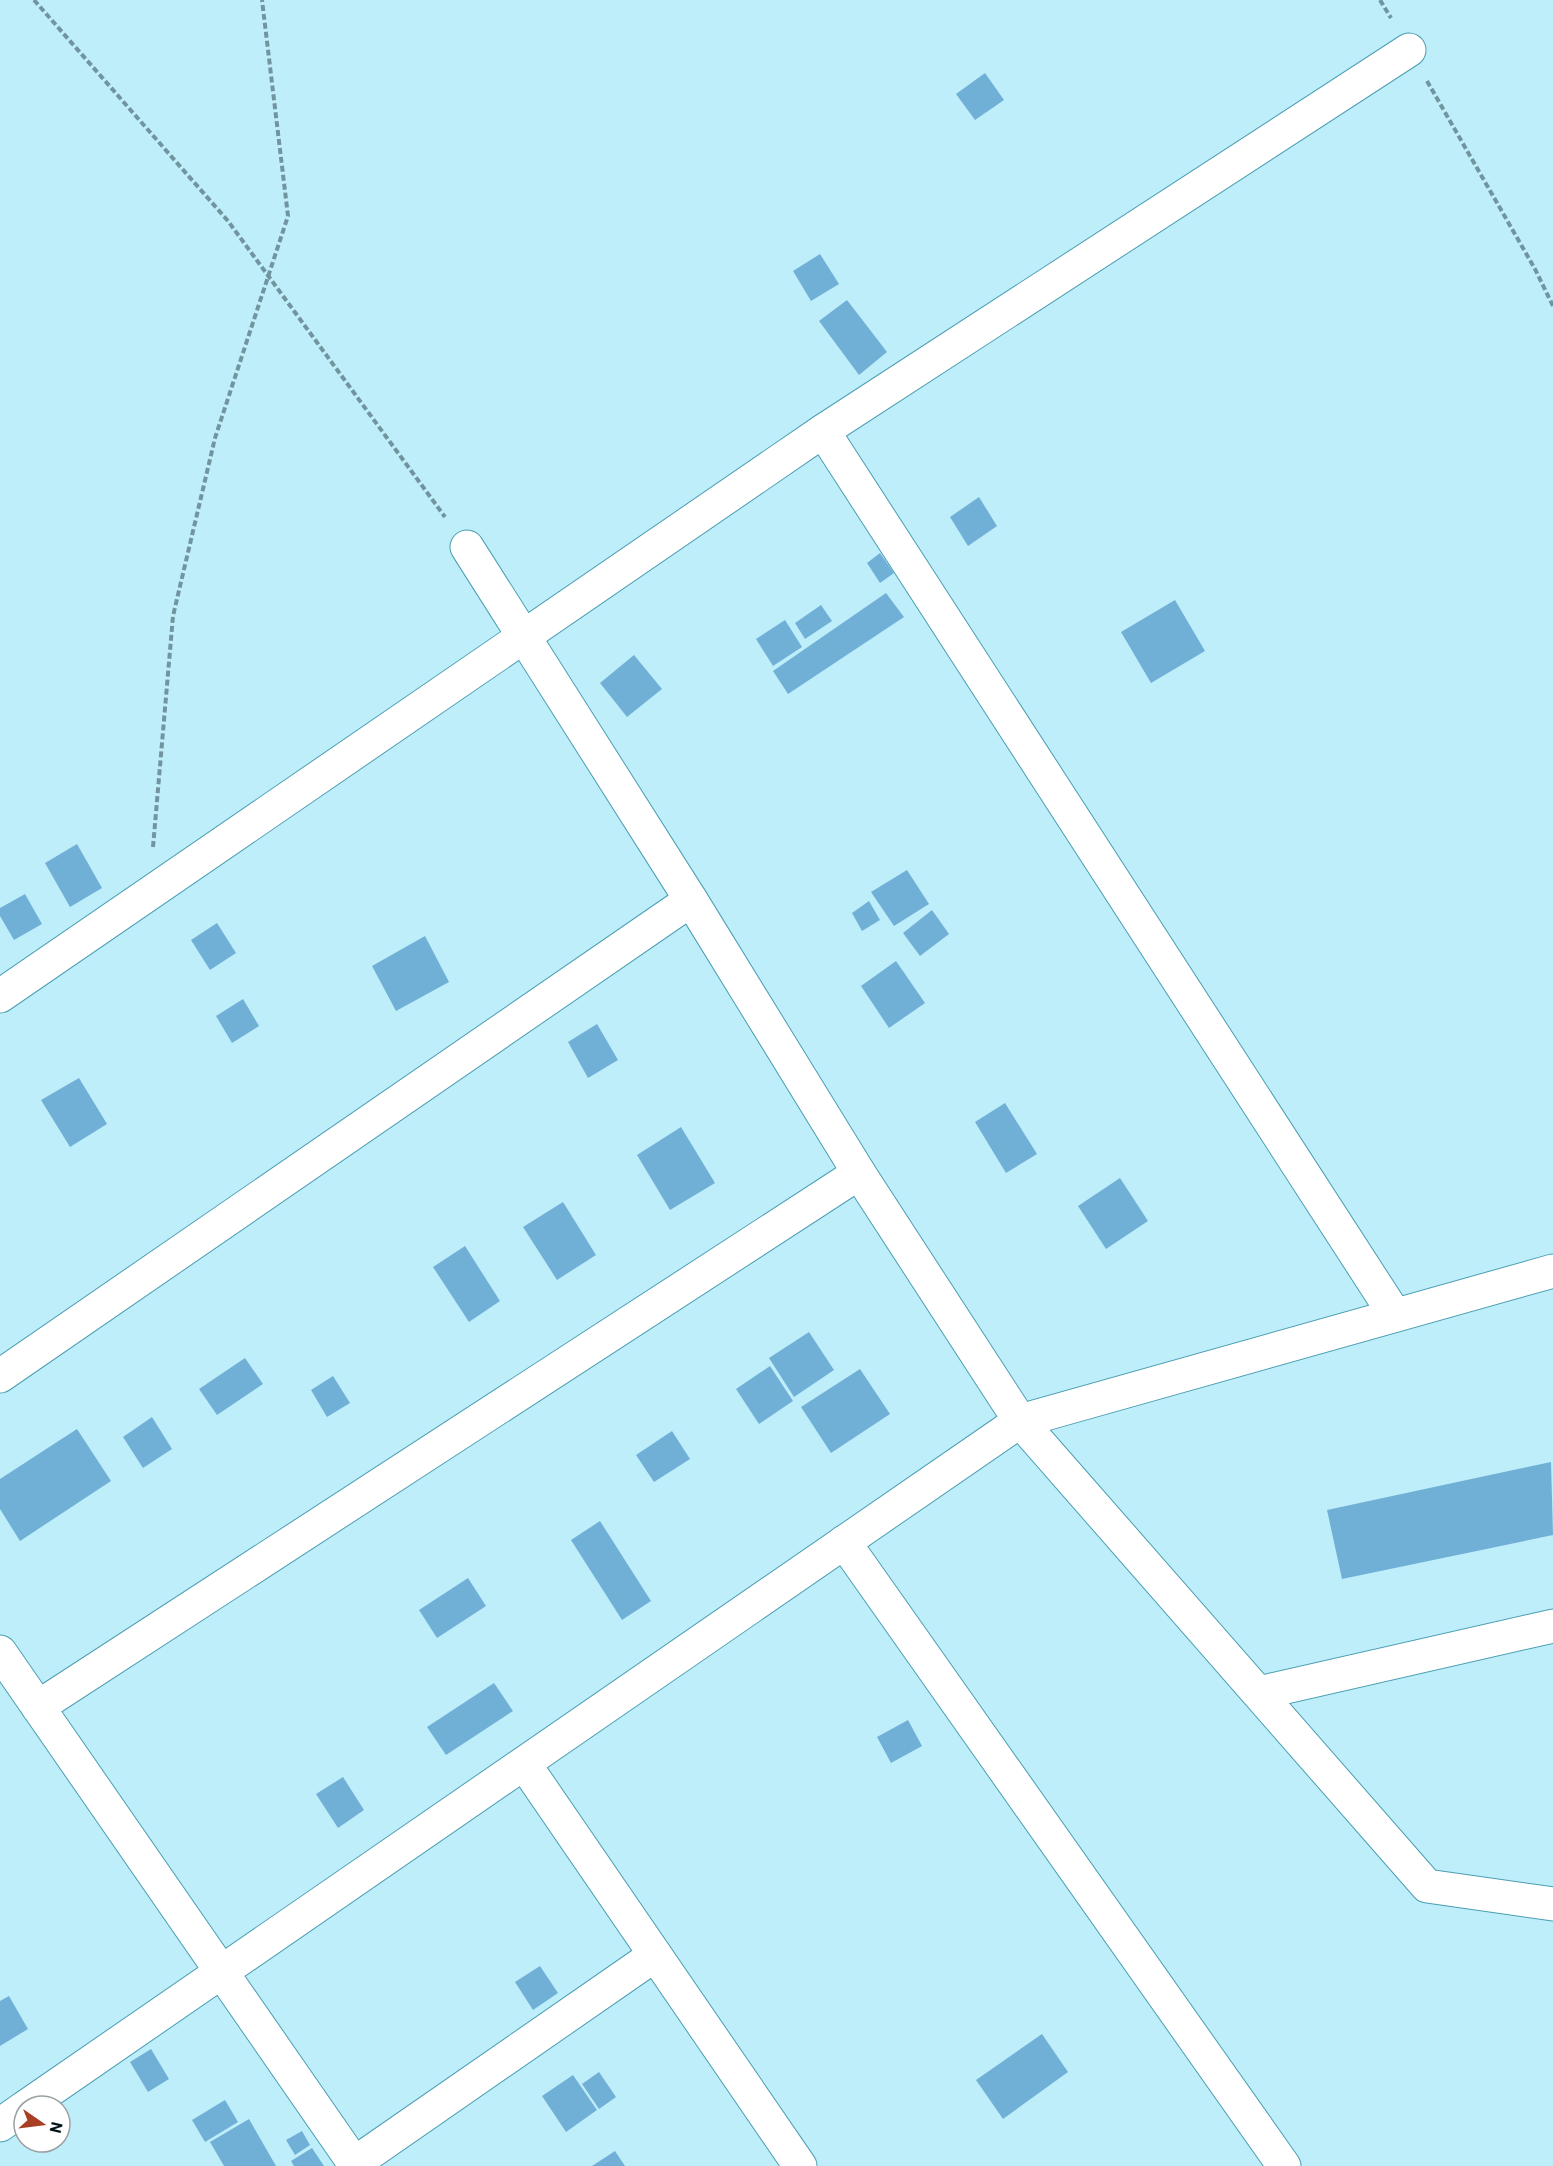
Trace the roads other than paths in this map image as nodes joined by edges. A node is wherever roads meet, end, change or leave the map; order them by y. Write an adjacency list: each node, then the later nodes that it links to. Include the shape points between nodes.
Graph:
1 (1409, 50): 2 (street)
2 (823, 431): 4 (street); 9 (street)
3 (467, 547): 4 (street)
4 (524, 636): 5 (street); 6 (street)
5 (691, 900): 7 (street); 10 (street)
6 (0, 996)
7 (859, 1173): 11 (street); 16 (street)
8 (1553, 1271): 9 (street)
9 (1395, 1316): 11 (street)
10 (0, 1376)
11 (1020, 1421): 12 (street); 15 (street)
12 (844, 1542): 17 (street); 24 (street)
13 (1553, 1626): 15 (street)
14 (0, 1652): 16 (street)
15 (1259, 1694): 18 (street, via 1427,1886)
16 (38, 1707): 20 (street)
17 (525, 1765): 19 (street); 20 (street)
18 (1553, 1904)
19 (655, 1955): 22 (street); 23 (street)
20 (222, 1972): 21 (street); 22 (street)
21 (45, 2094)
22 (355, 2165)
23 (800, 2166)
24 (1284, 2166)

